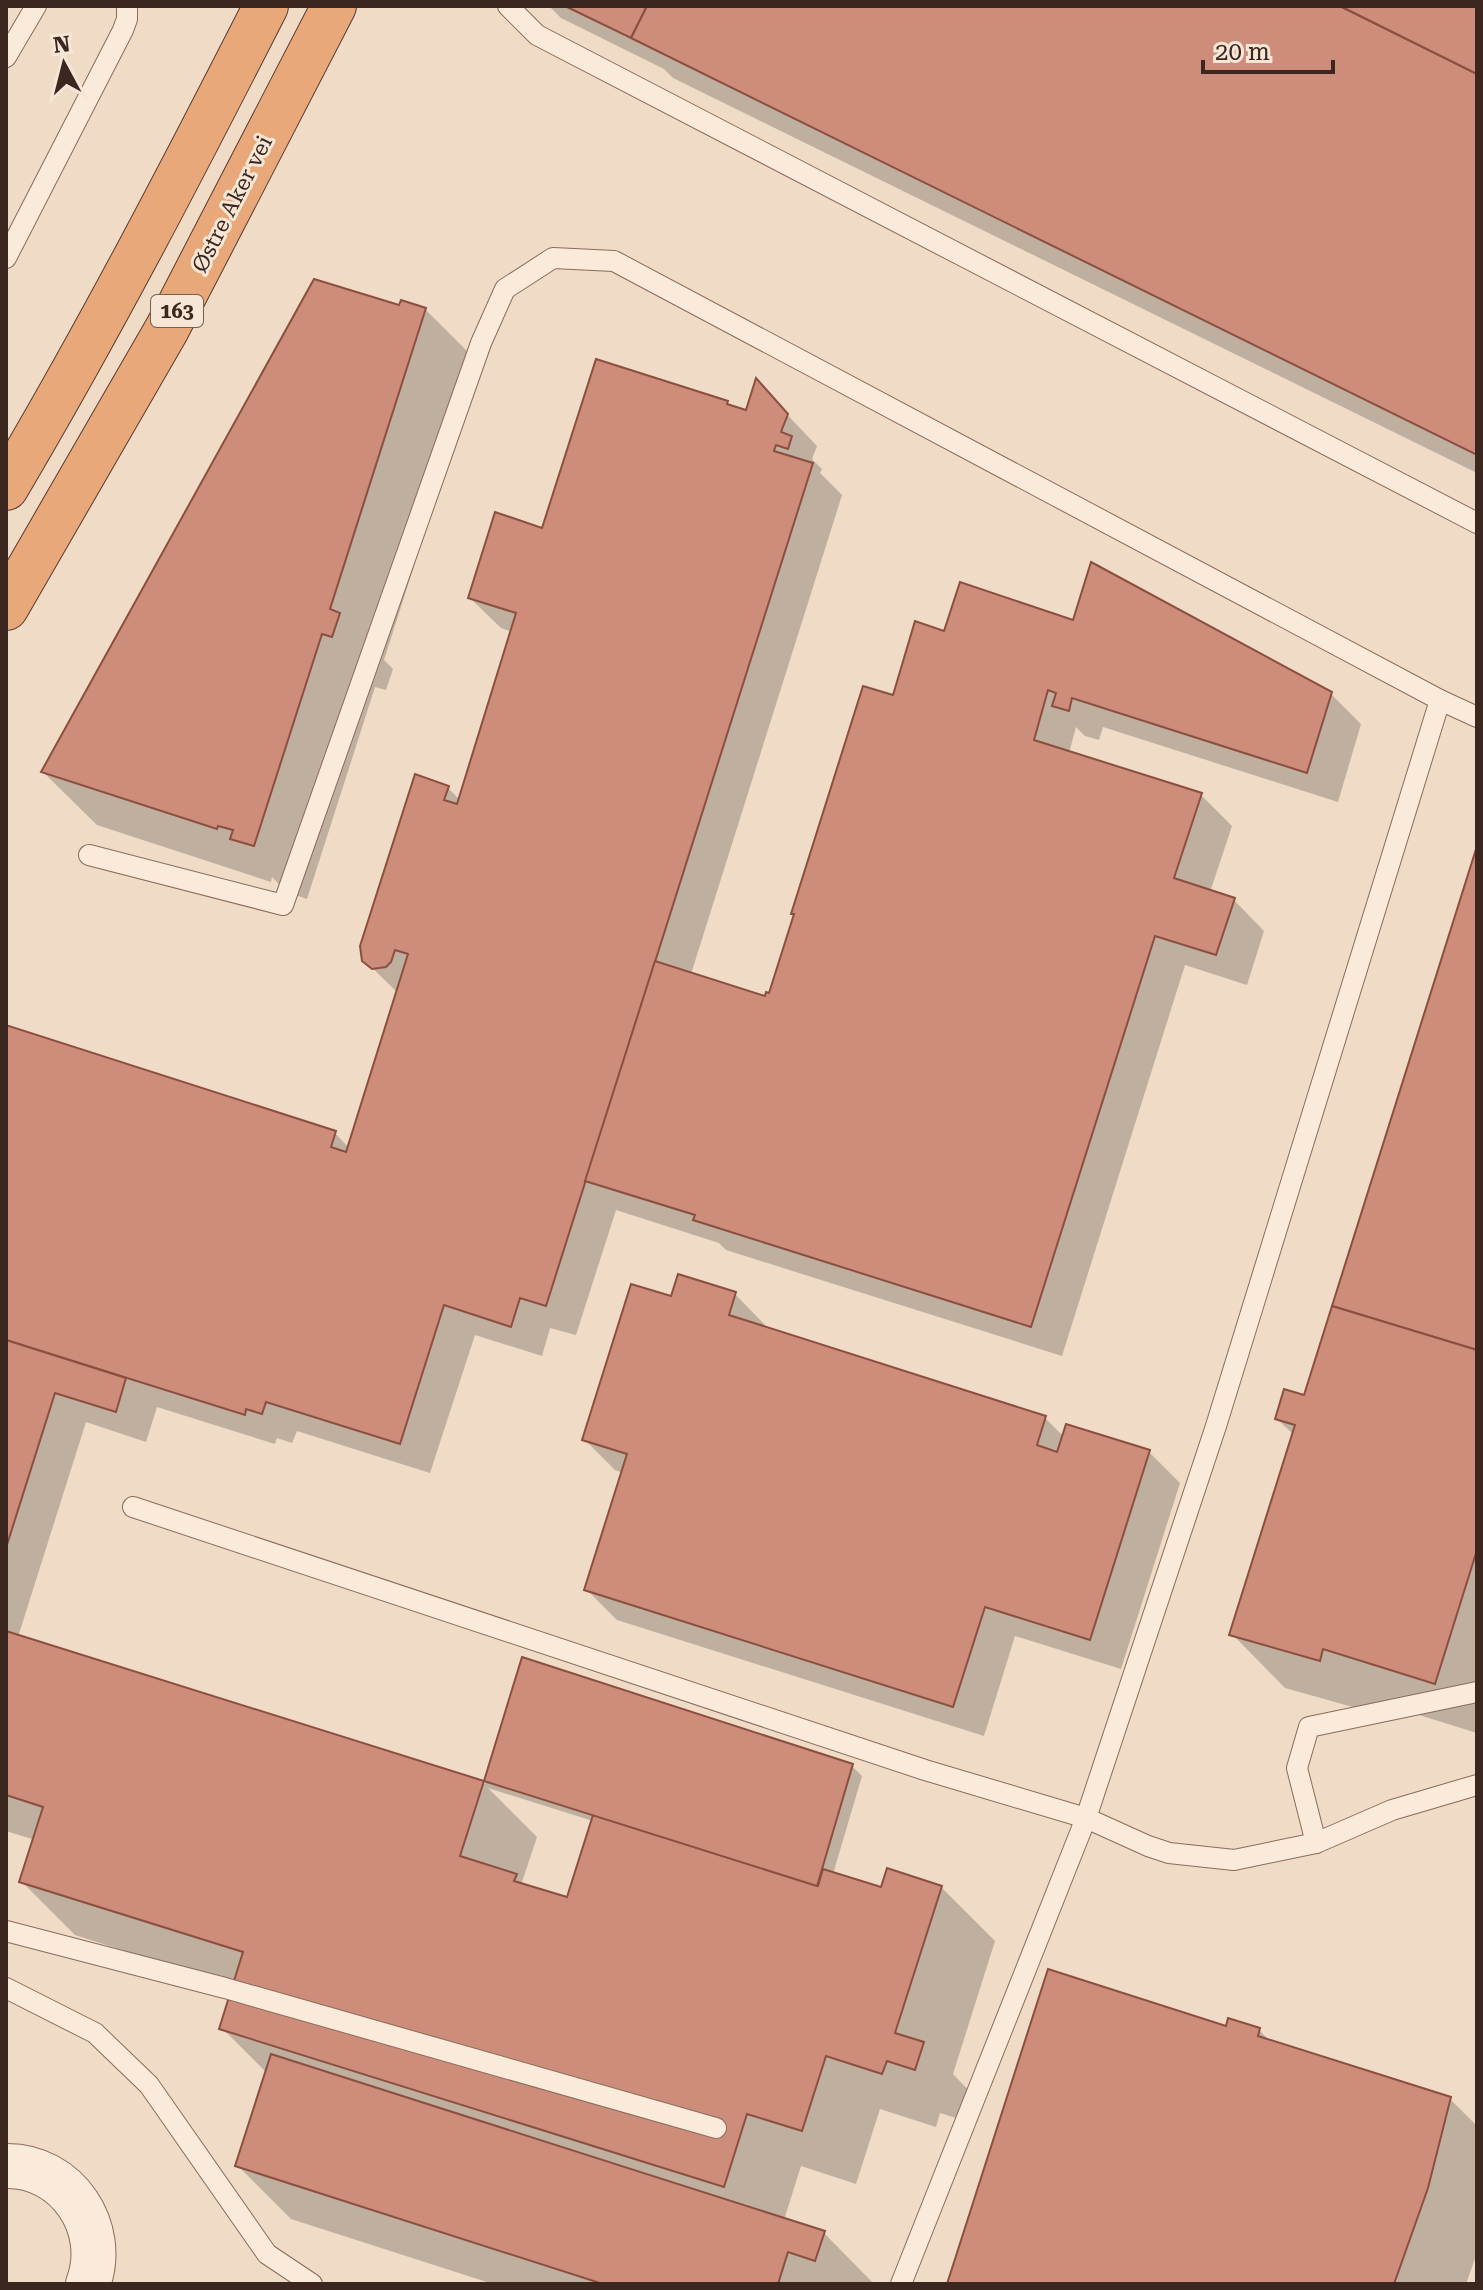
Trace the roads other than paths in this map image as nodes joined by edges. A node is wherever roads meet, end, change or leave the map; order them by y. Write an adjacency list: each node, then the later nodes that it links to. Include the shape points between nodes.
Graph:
1 (36, 6): 6 (lane)
2 (127, 6): 7 (lane, via 123,30)
3 (266, 6): 8 (highway, 163, via 154,223)
4 (334, 6): 10 (highway, Østre Aker vei / 163, via 167,329)
5 (508, 6): 9 (lane, via 537,35)
6 (6, 57)
7 (6, 258)
8 (6, 488)
9 (1477, 523)
10 (6, 608)
11 (1440, 700): 12 (lane); 13 (lane, via 614,261 553,258 505,289 481,343 283,905); 17 (lane, via 1216,1426)
12 (1477, 717)
13 (89, 855)
14 (133, 1507): 17 (lane, via 925,1770)
15 (1477, 1692): 18 (lane, via 1309,1727 1297,1768)
16 (1477, 1785): 18 (lane, via 1392,1810)
17 (1086, 1818): 18 (lane, via 1169,1853 1234,1860); 25 (lane)
18 (1316, 1843)
19 (6, 1931): 21 (lane)
20 (6, 1988): 24 (lane, via 95,2033 149,2085 267,2254)
21 (716, 2128)
22 (9, 2164): 23 (street, via 55,2180 84,2212 95,2253)
23 (88, 2284)
24 (312, 2284)
25 (901, 2284)

